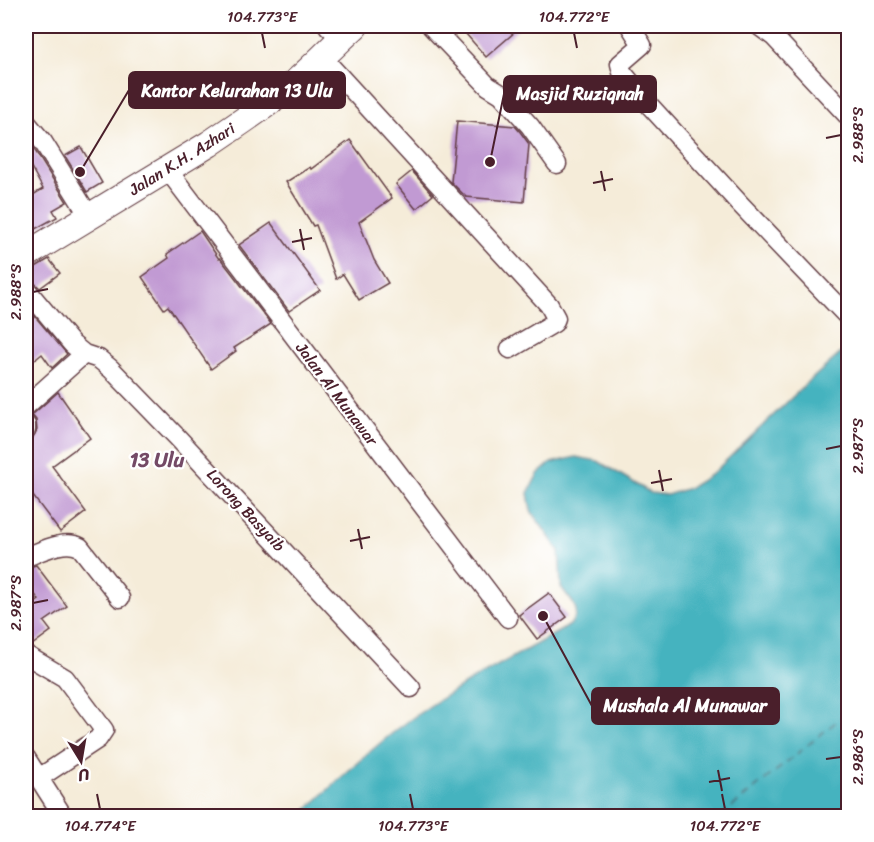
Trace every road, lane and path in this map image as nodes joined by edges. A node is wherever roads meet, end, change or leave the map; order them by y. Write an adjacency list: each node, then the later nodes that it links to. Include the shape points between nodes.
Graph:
1 (431, 26): 8 (street, via 488,86 501,94)
2 (630, 26): 13 (street, via 642,45 620,64 622,72 741,205)
3 (768, 28): 6 (street)
4 (341, 30): 5 (street, Jalan K.H. Azhari)
5 (323, 58): 9 (street, Jalan K.H. Azhari, via 238,124); 14 (street, via 549,305 556,318 554,323)
6 (849, 116)
7 (26, 122): 10 (street)
8 (557, 164)
9 (167, 170): 10 (street, Jalan K.H. Azhari); 21 (street, Jalan Al Munawar)
10 (89, 216): 11 (street, Jalan K.H. Azhari)
11 (26, 255)
12 (26, 289): 15 (street, Lorong Basyaib)
13 (849, 317)
14 (510, 349)
15 (84, 354): 16 (street); 23 (street, Lorong Basyaib, via 111,369)
16 (26, 406)
17 (26, 425): 18 (street)
18 (26, 430)
19 (26, 557): 20 (street, via 65,544 80,547)
20 (120, 598)
21 (508, 618)
22 (26, 655): 25 (street, via 65,678 104,730 98,739)
23 (411, 688)
24 (26, 758): 25 (street)
25 (39, 778): 26 (street)
26 (63, 816)

